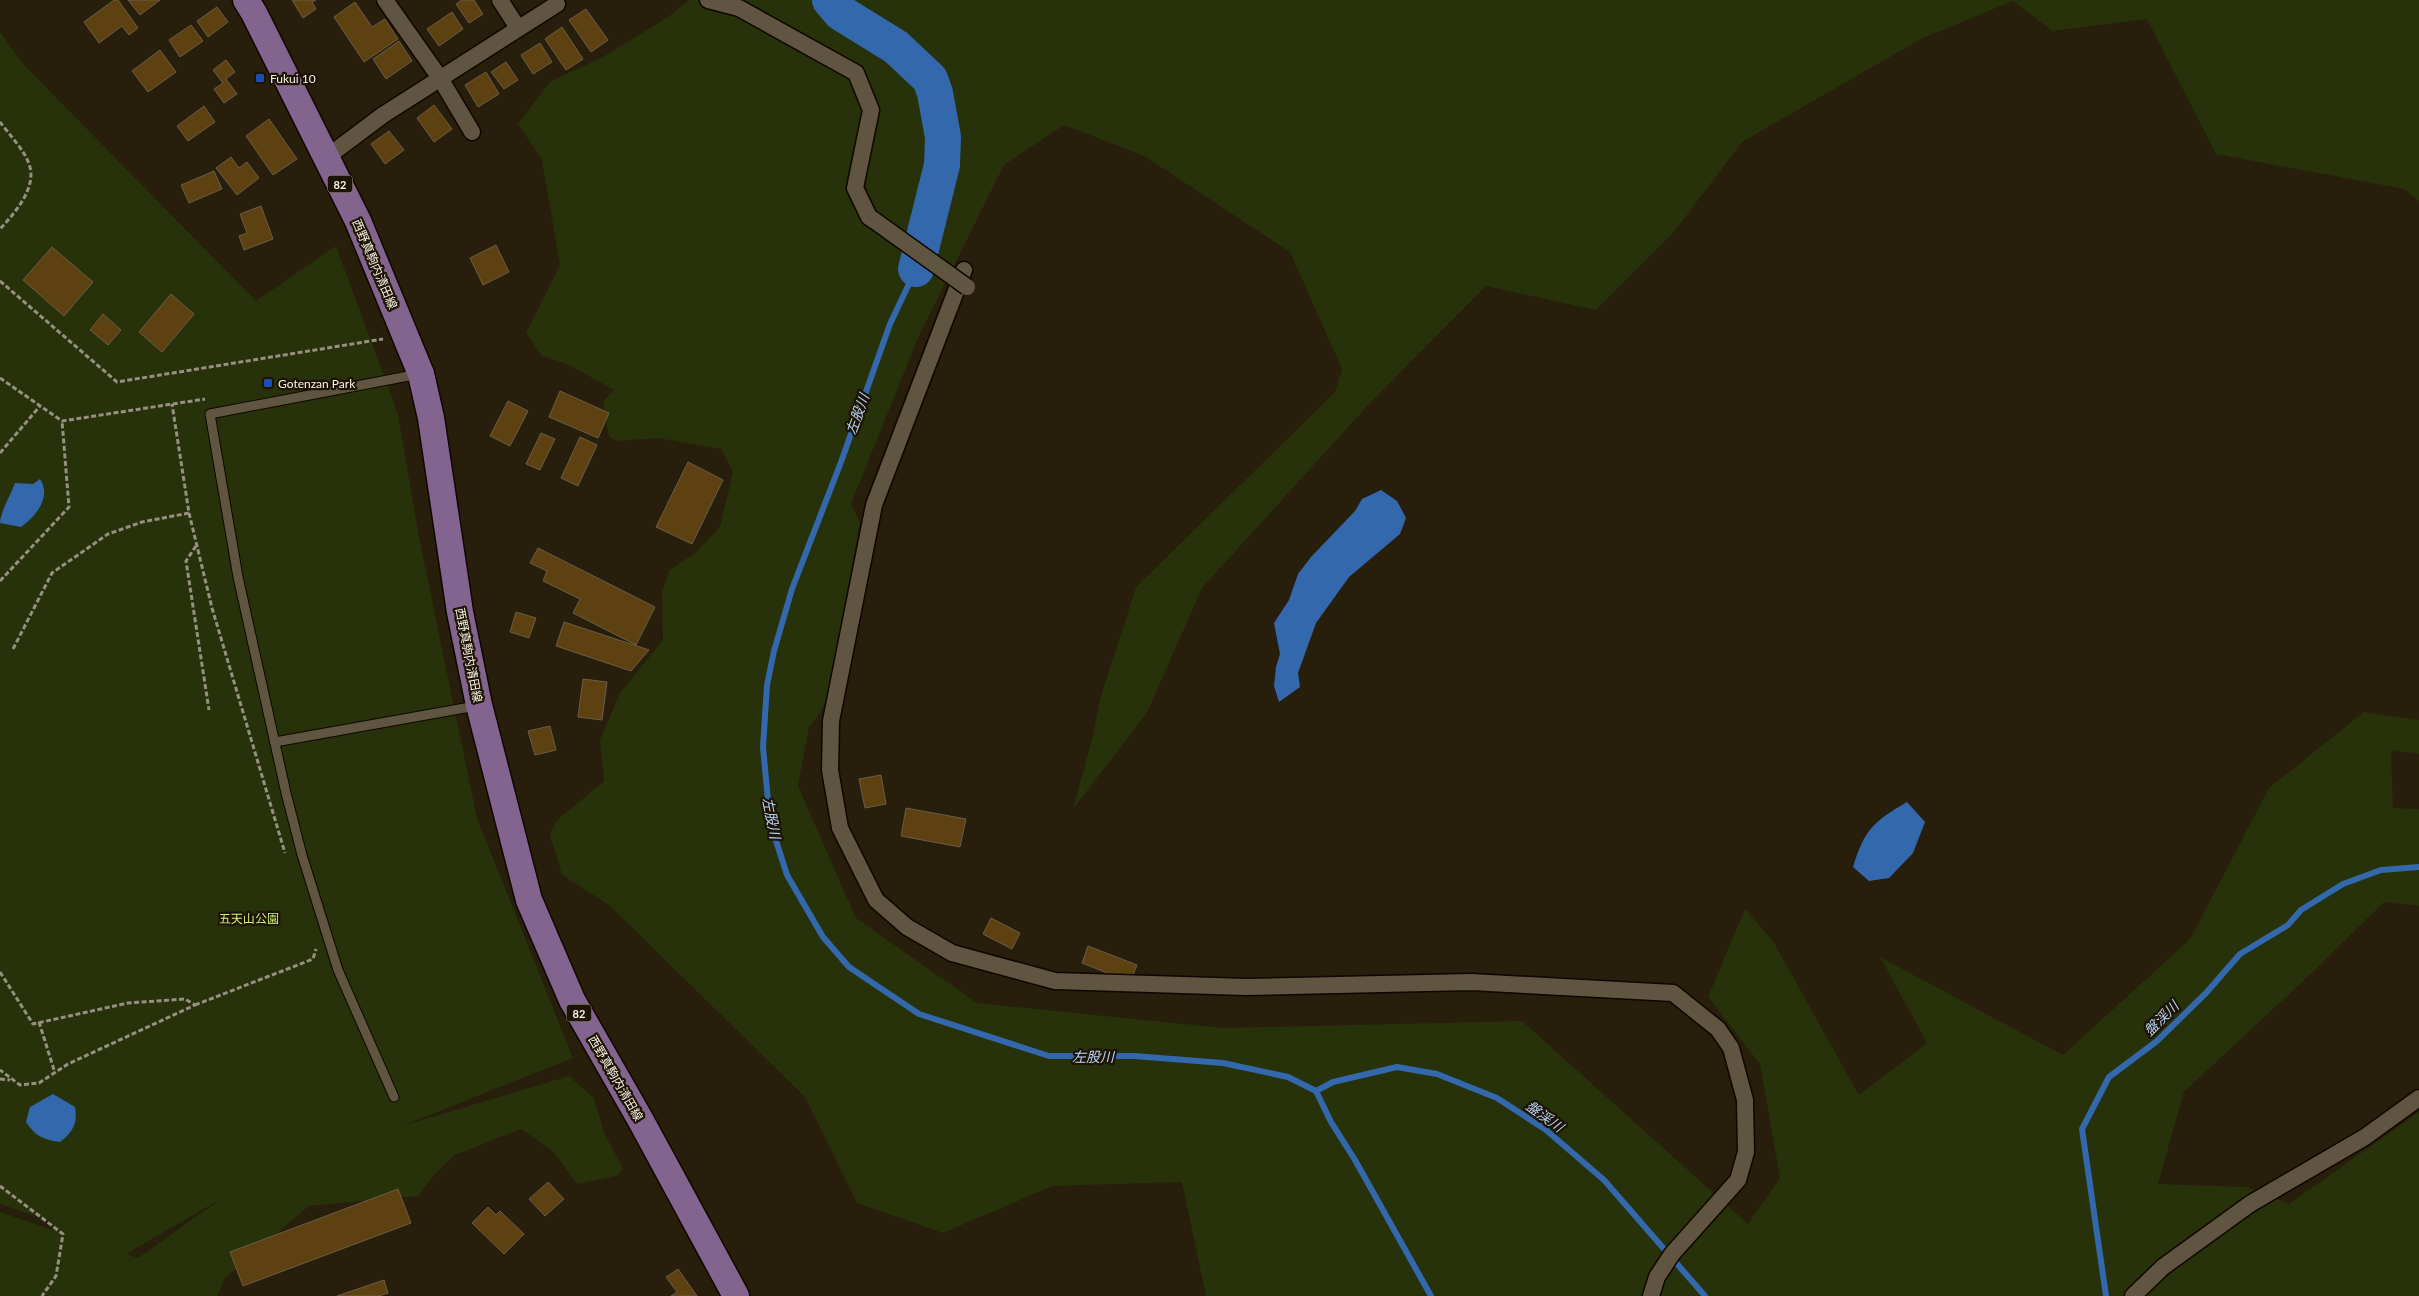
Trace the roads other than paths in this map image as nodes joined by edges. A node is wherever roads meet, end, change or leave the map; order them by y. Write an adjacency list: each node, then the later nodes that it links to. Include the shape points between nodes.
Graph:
1 (246, 0): 9 (main road, 西野真駒内清田線 / 82)
2 (385, 0): 7 (street)
3 (500, 0): 6 (street)
4 (708, 0): 11 (street, bridge, via 739,8 856,73 870,110 855,188 869,217)
5 (557, 4): 6 (street)
6 (518, 28): 7 (street)
7 (440, 78): 8 (street); 9 (street, via 383,115)
8 (472, 132)
9 (327, 158): 12 (main road, 西野真駒内清田線 / 82, via 358,221)
10 (964, 270): 18 (street, via 874,505 830,721 830,770 840,828 876,900 906,927 952,953 1055,981 1246,987 1471,982 1674,993 1718,1028 1731,1048 1744,1100 1746,1152 1738,1180 1672,1254 1657,1277)
11 (967, 287)
12 (421, 374): 13 (main road, 西野真駒内清田線 / 82, via 431,418 460,612); 14 (lane, via 210,414 238,577)
13 (479, 705): 14 (lane); 17 (main road, 西野真駒内清田線 / 82, via 530,900 572,1000)
14 (276, 742): 15 (lane, via 302,855 338,970)
15 (394, 1097)
16 (2419, 1098): 19 (street, via 2365,1137 2250,1204 2163,1267)
17 (736, 1296)
18 (1650, 1296)
19 (2133, 1296)

